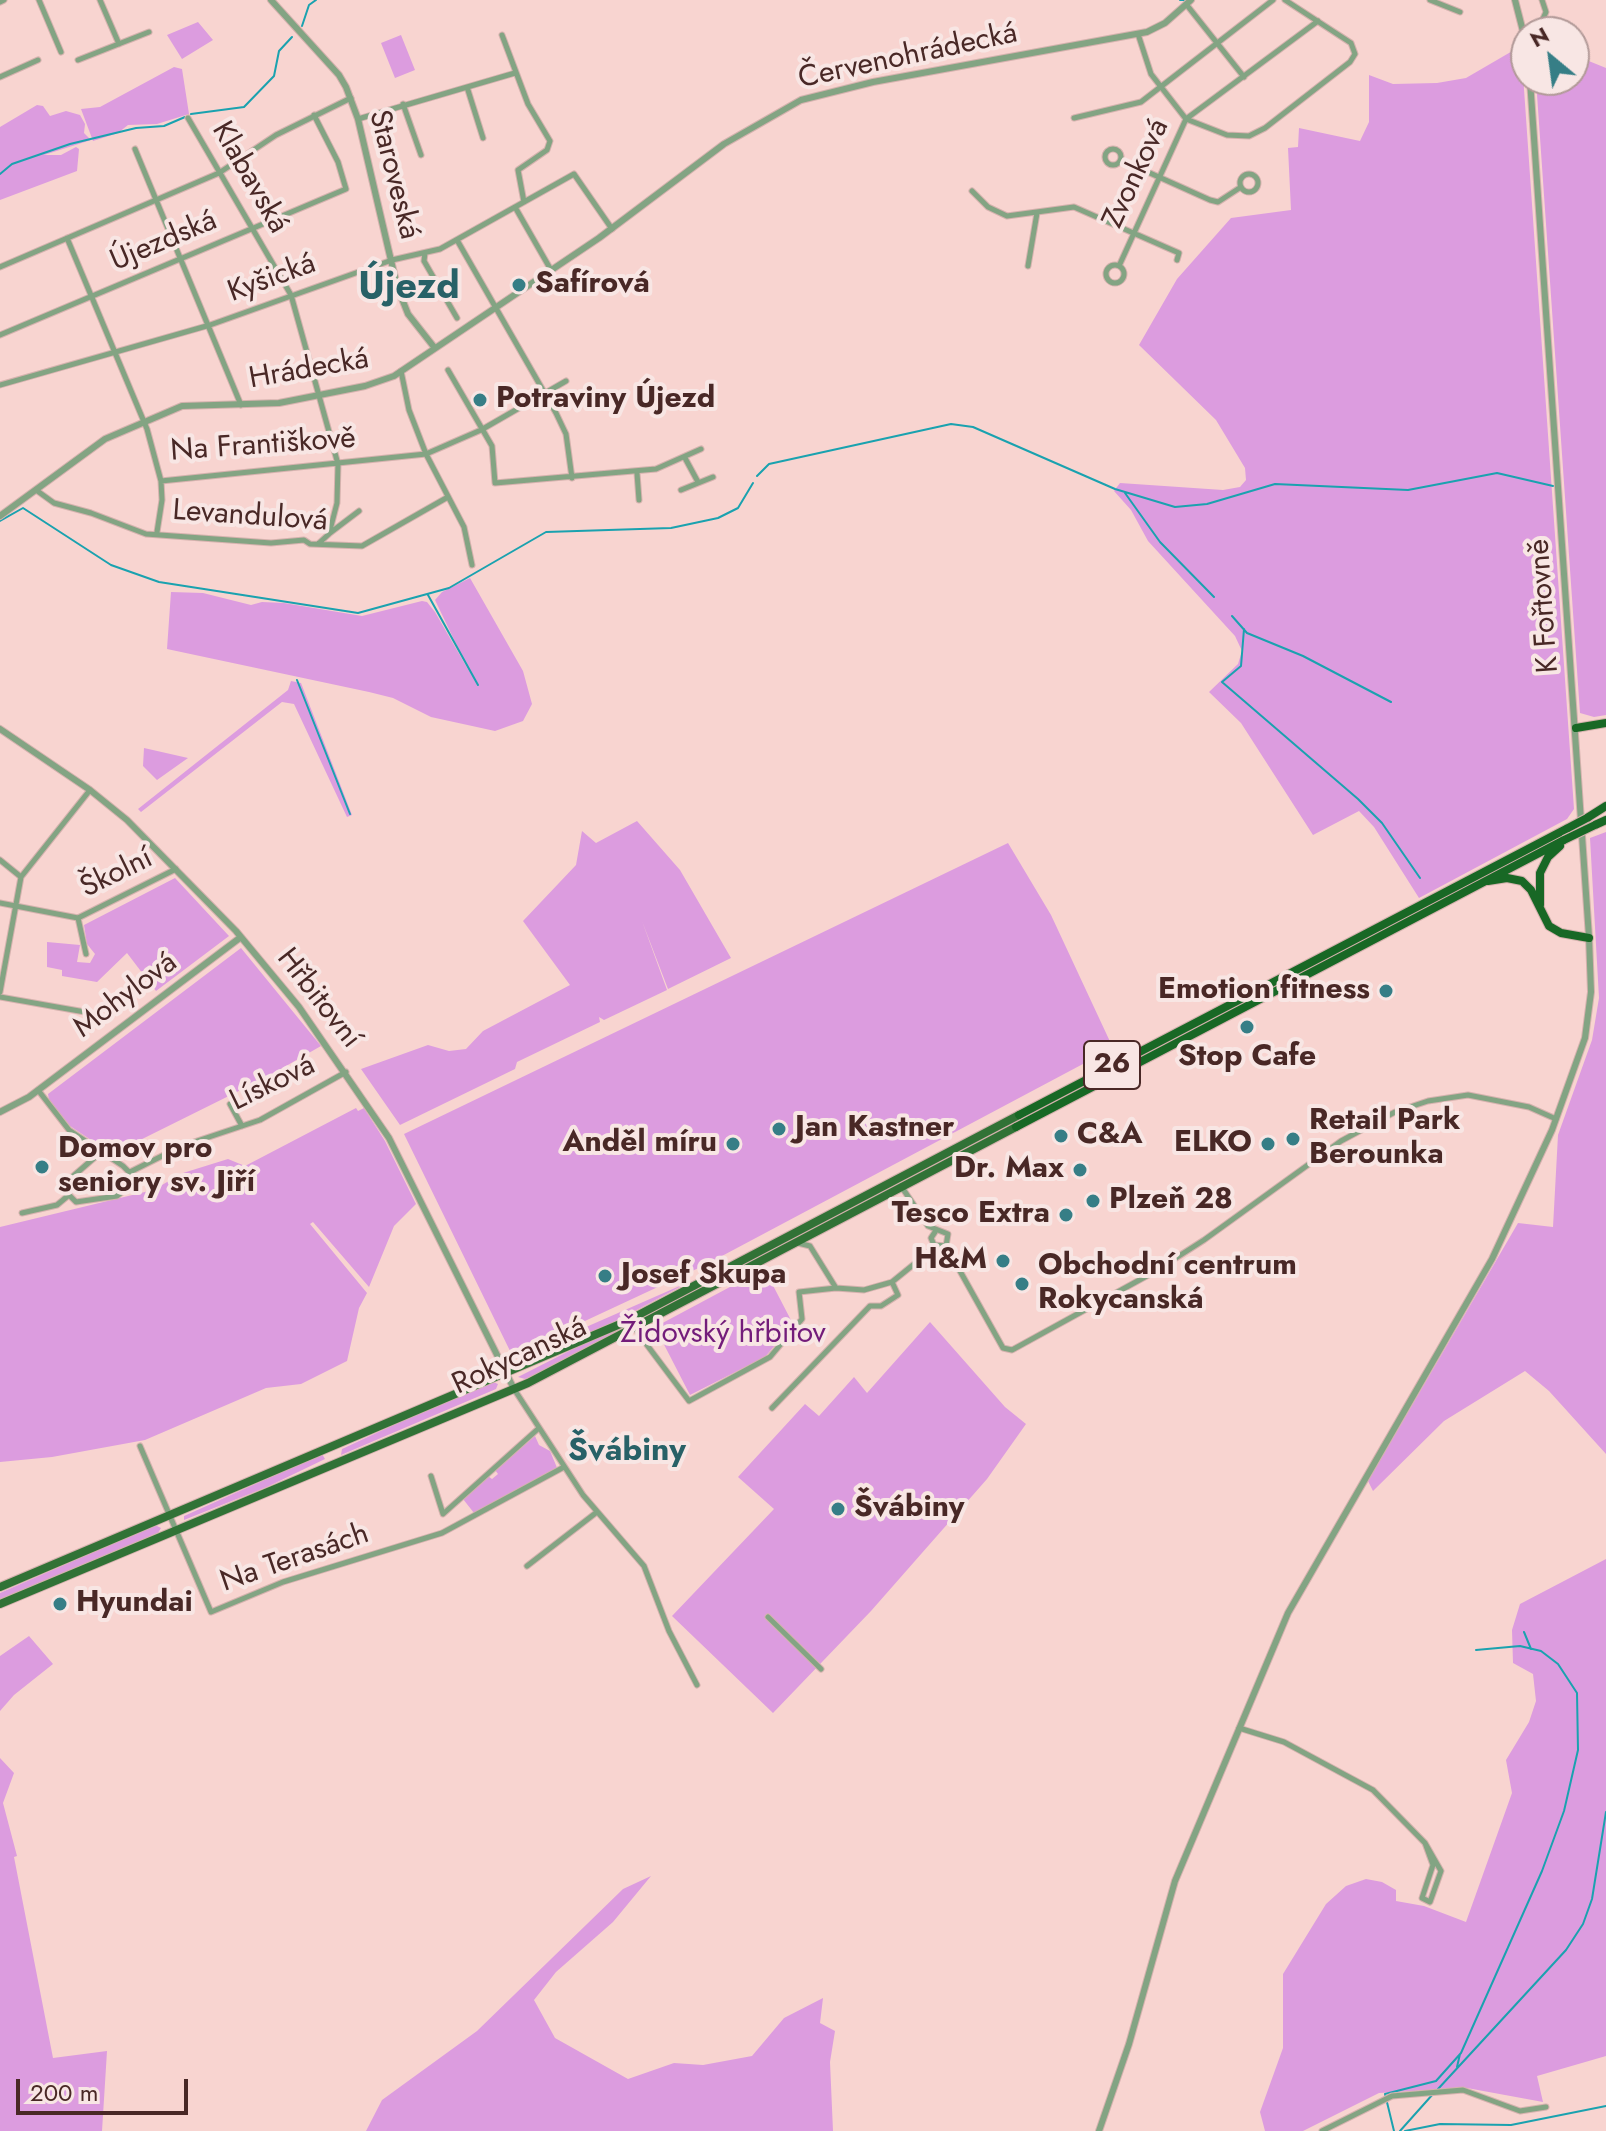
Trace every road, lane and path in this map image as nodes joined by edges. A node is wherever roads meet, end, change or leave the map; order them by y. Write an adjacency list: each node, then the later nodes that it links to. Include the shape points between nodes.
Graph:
1 (39, 0): 15 (street)
2 (100, 0): 14 (street)
3 (271, 0): 24 (street, Staroveská, via 339,75)
4 (1273, 0): 13 (street)
5 (1285, 0): 9 (street)
6 (1430, 0): 8 (street)
7 (1189, 2): 11 (street, Červenohrádecká, via 1159,27); 13 (street)
8 (1460, 12)
9 (1318, 21): 20 (street, Zvonková); 30 (street, via 1351,43 1353,59 1265,128 1241,137)
10 (149, 32): 14 (street)
11 (1138, 34): 22 (street, via 1145,62); 44 (street, Červenohrádecká, via 810,96 724,144)
12 (502, 35): 18 (street)
13 (1218, 43): 20 (street); 22 (street)
14 (119, 44): 17 (street)
15 (61, 52)
16 (38, 60): 19 (street)
17 (78, 60)
18 (515, 73): 21 (street); 40 (street, via 551,146 518,170)
19 (0, 77)
20 (1244, 77): 30 (street, Zvonková)
21 (467, 87): 25 (street); 31 (street)
22 (1161, 87): 28 (street, via 1137,104); 30 (street)
23 (1531, 96): 93 (street, K Fořtovně)
24 (351, 98): 26 (street); 29 (street, Staroveská)
25 (403, 104): 29 (street); 33 (street)
26 (314, 115): 35 (street); 43 (street, Újezdská, via 346,189)
27 (188, 118): 35 (street, Klabavská)
28 (1074, 118)
29 (358, 119): 50 (street, Staroveská)
30 (1186, 119): 36 (street, Zvonková)
31 (483, 138)
32 (135, 149): 39 (street)
33 (421, 155)
34 (1121, 160): 36 (street)
35 (219, 173): 39 (street); 43 (street, Klabavská)
36 (1159, 178): 37 (street, via 1218,202); 45 (street, Zvonková)
37 (1241, 187)
38 (972, 191): 42 (street, via 1005,216)
39 (159, 199): 46 (street); 49 (street)
40 (524, 202): 41 (street, Kyšická); 44 (street, Kyšická, via 574,174)
41 (515, 207): 47 (street, Kyšická); 55 (street)
42 (1037, 213): 45 (street, via 1071,206); 52 (street)
43 (253, 228): 49 (street, Újezdská); 56 (street, Klabavská)
44 (612, 229): 55 (street, Hrádecká)
45 (1134, 233): 51 (street, via 1179,253); 53 (street, Zvonková)
46 (67, 238): 54 (street); 57 (street, Na Františkově)
47 (457, 240): 48 (street, Kyšická); 58 (street)
48 (425, 253): 50 (street, Kyšická); 59 (street, via 424,261)
49 (182, 258): 57 (street, Újezdská); 60 (street)
50 (392, 260): 56 (street, Kyšická); 62 (street, Staroveská, via 408,314)
51 (1177, 260)
52 (1028, 266)
53 (1119, 266)
54 (0, 267)
55 (551, 270): 58 (street, Hrádecká)
56 (291, 295): 60 (street, Kyšická); 69 (street, Klabavská)
57 (91, 296): 61 (street, Újezdská); 63 (street, Na Františkově)
58 (495, 306): 62 (street, Hrádecká); 68 (street)
59 (457, 318)
60 (210, 325): 63 (street, Kyšická); 70 (street)
61 (0, 335)
62 (434, 347): 65 (street, Hrádecká)
63 (115, 352): 67 (street, Kyšická); 71 (street, Na Františkově)
64 (448, 370): 72 (street)
65 (401, 371): 69 (street, Hrádecká, via 365,386); 74 (street)
66 (566, 381): 68 (street, Na Františkově)
67 (0, 385)
68 (544, 394): 72 (street, Na Františkově); 79 (street, via 565,431)
69 (321, 395): 70 (street, Hrádecká); 76 (street, Klabavská)
70 (241, 405): 71 (street, Hrádecká, via 188,405)
71 (144, 421): 80 (street, Na Františkově); 82 (street, Hrádecká, via 105,439)
72 (481, 430): 74 (street, Na Františkově); 79 (street, via 492,446 495,483)
73 (701, 449): 75 (street)
74 (426, 454): 76 (street, Na Františkově); 84 (street)
75 (685, 458): 77 (street); 81 (street)
76 (338, 464): 80 (street, Na Františkově); 89 (street, Klabavská, via 340,493)
77 (637, 473): 79 (street); 85 (street)
78 (713, 477): 81 (street)
79 (572, 478)
80 (161, 481): 88 (street)
81 (698, 483): 83 (street)
82 (36, 490): 87 (street, Hrádecká); 88 (street, Levandulová, via 44,498 146,534)
83 (681, 490)
84 (448, 497): 90 (street, Levandulová, via 362,546); 91 (street, via 464,527)
85 (639, 500)
86 (359, 511): 89 (street)
87 (0, 516)
88 (157, 532): 90 (street, Levandulová, via 166,537)
89 (329, 534): 90 (street)
90 (318, 544)
91 (472, 565)
92 (1606, 723): 93 (highway)
93 (1576, 728): 111 (street, K Fořtovně)
94 (0, 729): 95 (street, Hřbitovní)
95 (90, 790): 102 (street, Hřbitovní); 103 (street)
96 (1606, 808): 98 (highway)
97 (1606, 820): 98 (highway, 26)
98 (1591, 822): 99 (highway, 26, bridge)
99 (1572, 831): 100 (highway, 26, bridge); 106 (highway, 26)
100 (1565, 841): 104 (highway, 26); 109 (highway, via 1540,873)
101 (0, 860): 103 (street)
102 (176, 869): 108 (street, Školní); 110 (street, Hřbitovní)
103 (21, 877): 107 (street)
104 (1475, 884): 106 (highway, 26); 109 (highway, via 1522,881)
105 (0, 903): 107 (street, Školní)
106 (1418, 905): 119 (highway, Rokycanská / 26); 122 (highway, Rokycanská / 26)
107 (17, 906): 108 (street, Školní); 113 (street)
108 (78, 918): 112 (street, Školní)
109 (1545, 921): 111 (highway, via 1555,931)
110 (241, 937): 115 (street, Hřbitovní); 116 (street, Mohylová)
111 (1589, 938): 120 (street, K Fořtovně, via 1591,992 1585,1038)
112 (86, 954)
113 (0, 994): 114 (street)
114 (85, 1012)
115 (347, 1072): 121 (street, Lísková); 136 (street, Hřbitovní, via 407,1171)
116 (38, 1090): 118 (street, Mohylová); 123 (street, via 69,1130)
117 (230, 1104): 121 (street)
118 (0, 1112)
119 (1019, 1115): 125 (main road, Rokycanská / 26)
120 (1555, 1121): 132 (street, via 1529,1107 1488,1096 1459,1095 1411,1105 1341,1141 1204,1240 1007,1351); 152 (street, K Fořtovně, via 1492,1259 1296,1597)
121 (242, 1126): 124 (street, Lísková, via 182,1146)
122 (1016, 1127): 126 (main road, Rokycanská / 26)
123 (101, 1152): 124 (street); 127 (street, via 71,1178)
124 (130, 1172): 127 (street, via 137,1180 117,1196 83,1203)
125 (896, 1177): 126 (street); 136 (main road, Rokycanská / 26, via 640,1314)
126 (902, 1187): 129 (street); 130 (main road, Rokycanská / 26)
127 (69, 1195): 128 (street, via 57,1205)
128 (22, 1213)
129 (935, 1232): 131 (street); 132 (street, via 950,1236)
130 (797, 1243): 134 (street, via 810,1246); 137 (main road, Rokycanská / 26)
131 (934, 1245): 132 (street); 133 (street)
132 (946, 1246)
133 (892, 1282): 134 (street, via 864,1290); 138 (street, via 898,1295 881,1306 870,1306)
134 (836, 1288): 135 (street, via 799,1292 802,1319 770,1357 689,1401)
135 (638, 1333)
136 (507, 1373): 137 (street, Hřbitovní); 144 (main road, Rokycanská / 26)
137 (514, 1389): 139 (street); 145 (main road, Rokycanská / 26)
138 (772, 1408)
139 (539, 1428): 141 (street); 142 (street, via 443,1514)
140 (140, 1446): 144 (street)
141 (564, 1467): 143 (street); 145 (street, Na Terasách, via 442,1533 283,1582 211,1612)
142 (431, 1476)
143 (597, 1512): 146 (street); 151 (street, via 644,1566)
144 (170, 1515): 145 (street); 147 (main road, Rokycanská / 26)
145 (176, 1530): 148 (main road, Rokycanská / 26)
146 (527, 1566)
147 (0, 1587)
148 (0, 1604)
149 (768, 1617): 150 (street)
150 (821, 1669)
151 (697, 1685)
152 (1239, 1728): 153 (street, via 1284,1742 1359,1781); 156 (street, K Fořtovně, via 1175,1881)
153 (1425, 1843): 153 (street, via 1433,1865 1422,1893 1424,1904 1433,1897 1441,1871)
154 (1546, 2107): 155 (street, via 1520,2111 1463,2090 1392,2096)
155 (1342, 2121): 157 (street); 158 (street)
156 (1099, 2131)
157 (1322, 2131)
158 (1345, 2131)

